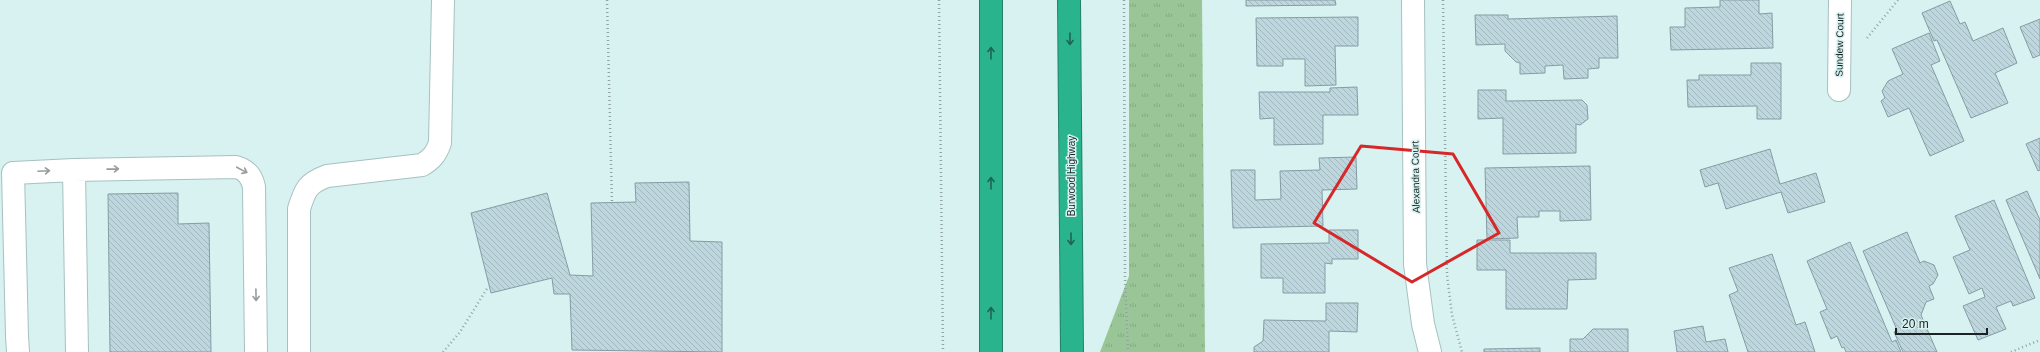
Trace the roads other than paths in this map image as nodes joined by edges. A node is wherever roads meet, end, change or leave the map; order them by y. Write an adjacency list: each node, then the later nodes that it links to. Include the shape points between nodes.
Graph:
1 (443, 0): 11 (street, via 440,142 436,153 430,161 422,165 328,176 315,181 304,191 300,209)
2 (991, 0): 12 (highway, one-way to 2)
3 (1069, 0): 13 (highway, Burwood Highway, one-way to 13)
4 (1412, 0): 14 (street, Alexandra Court, via 1415,264 1423,324)
5 (1840, 0): 6 (street, Sundew Court)
6 (1839, 90)
7 (74, 170): 8 (street, one-way to 7, via 13,173); 9 (street); 10 (street, one-way to 10, via 236,167 247,172 254,188)
8 (18, 352)
9 (77, 352)
10 (256, 352)
11 (300, 352)
12 (991, 352)
13 (1072, 352)
14 (1430, 352)

